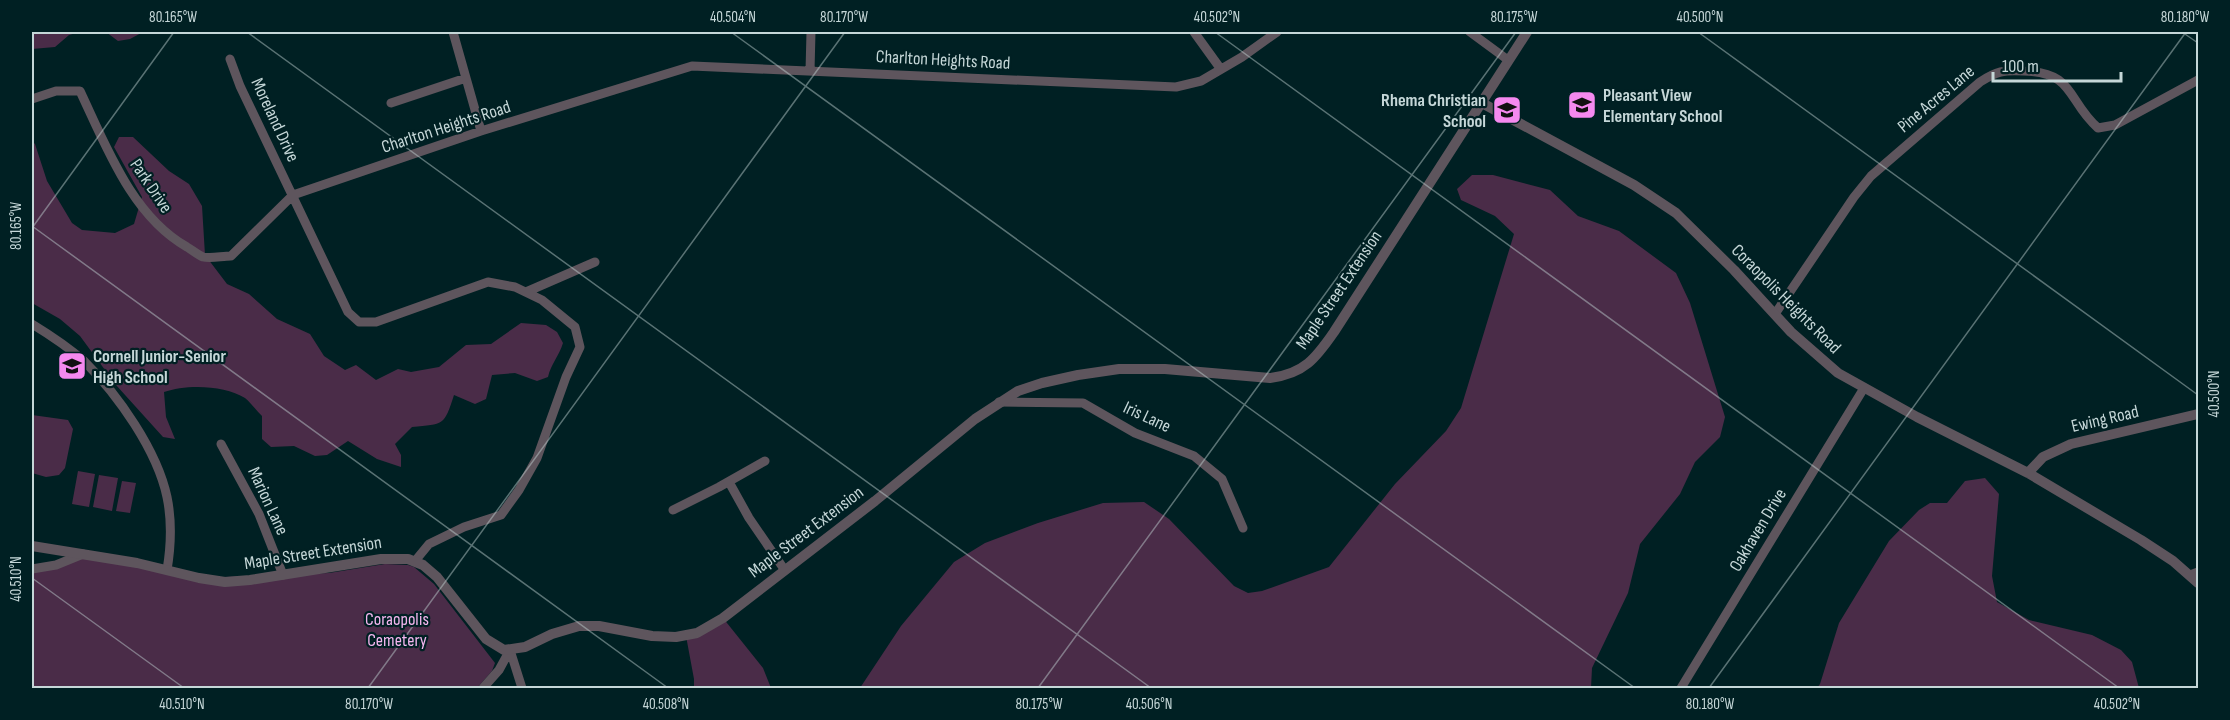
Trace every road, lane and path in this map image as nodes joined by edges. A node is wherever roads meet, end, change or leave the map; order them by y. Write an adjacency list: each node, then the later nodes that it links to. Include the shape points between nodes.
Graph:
1 (453, 32): 11 (street)
2 (811, 32): 10 (street)
3 (1194, 32): 9 (street)
4 (1277, 32): 9 (street, Charlton Heights Road)
5 (1470, 32): 8 (street)
6 (1527, 32): 8 (street, Maple Street Extension)
7 (230, 59): 17 (street, Moreland Drive)
8 (1508, 60): 15 (street, Maple Street Extension)
9 (1220, 68): 10 (street, Charlton Heights Road, via 1201,81 1176,87)
10 (810, 71): 16 (street, Charlton Heights Road, via 692,66)
11 (466, 78): 14 (street); 16 (street)
12 (2199, 80): 20 (street, Pine Acres Lane, via 2115,125 2098,128 2055,76 2031,71 1995,72 1871,176)
13 (32, 99): 17 (street, Park Drive, via 56,91 80,91 136,199 153,222 204,257 231,256)
14 (391, 103)
15 (1482, 103): 20 (street, Coraopolis Heights Road, via 1634,185 1676,213); 23 (street, Maple Street Extension, via 1310,363 1283,376 1259,378 1165,369 1104,370 1030,386)
16 (481, 131): 17 (street, Charlton Heights Road)
17 (292, 195): 19 (street, via 348,312 358,322 376,322 488,282)
18 (595, 262): 19 (street)
19 (526, 292): 33 (street, via 575,327 580,347 537,458 501,514 429,544)
20 (1774, 314): 22 (street, Coraopolis Heights Road, via 1821,360)
21 (32, 324): 36 (street, via 83,361 137,428 163,480 167,497)
22 (1864, 388): 27 (street, Coraopolis Heights Road); 43 (street, Oakhaven Drive)
23 (999, 402): 30 (street, Iris Lane, via 1083,403 1135,433 1194,456 1222,479); 35 (street, Maple Street Extension)
24 (2199, 414): 27 (street, Ewing Road, via 2071,444 2043,457)
25 (221, 444): 38 (street, Marion Lane, via 259,514)
26 (765, 461): 28 (street)
27 (2028, 473): 37 (street, Coraopolis Heights Road)
28 (729, 482): 29 (street); 35 (street)
29 (673, 510)
30 (1243, 528)
31 (32, 546): 32 (street, Maple Street Extension)
32 (83, 554): 34 (street); 36 (street, Maple Street Extension)
33 (415, 561): 38 (street, Maple Street Extension, via 381,559); 40 (street, via 444,584 486,639 498,648)
34 (32, 569)
35 (784, 569): 40 (street, Maple Street Extension, via 723,618 697,633 664,637 579,626)
36 (167, 570): 38 (street, Maple Street Extension, via 225,582)
37 (2194, 573): 39 (street, Coraopolis Heights Road)
38 (283, 575)
39 (2199, 583)
40 (510, 650): 41 (street); 42 (street)
41 (483, 688)
42 (522, 688)
43 (1681, 688)

